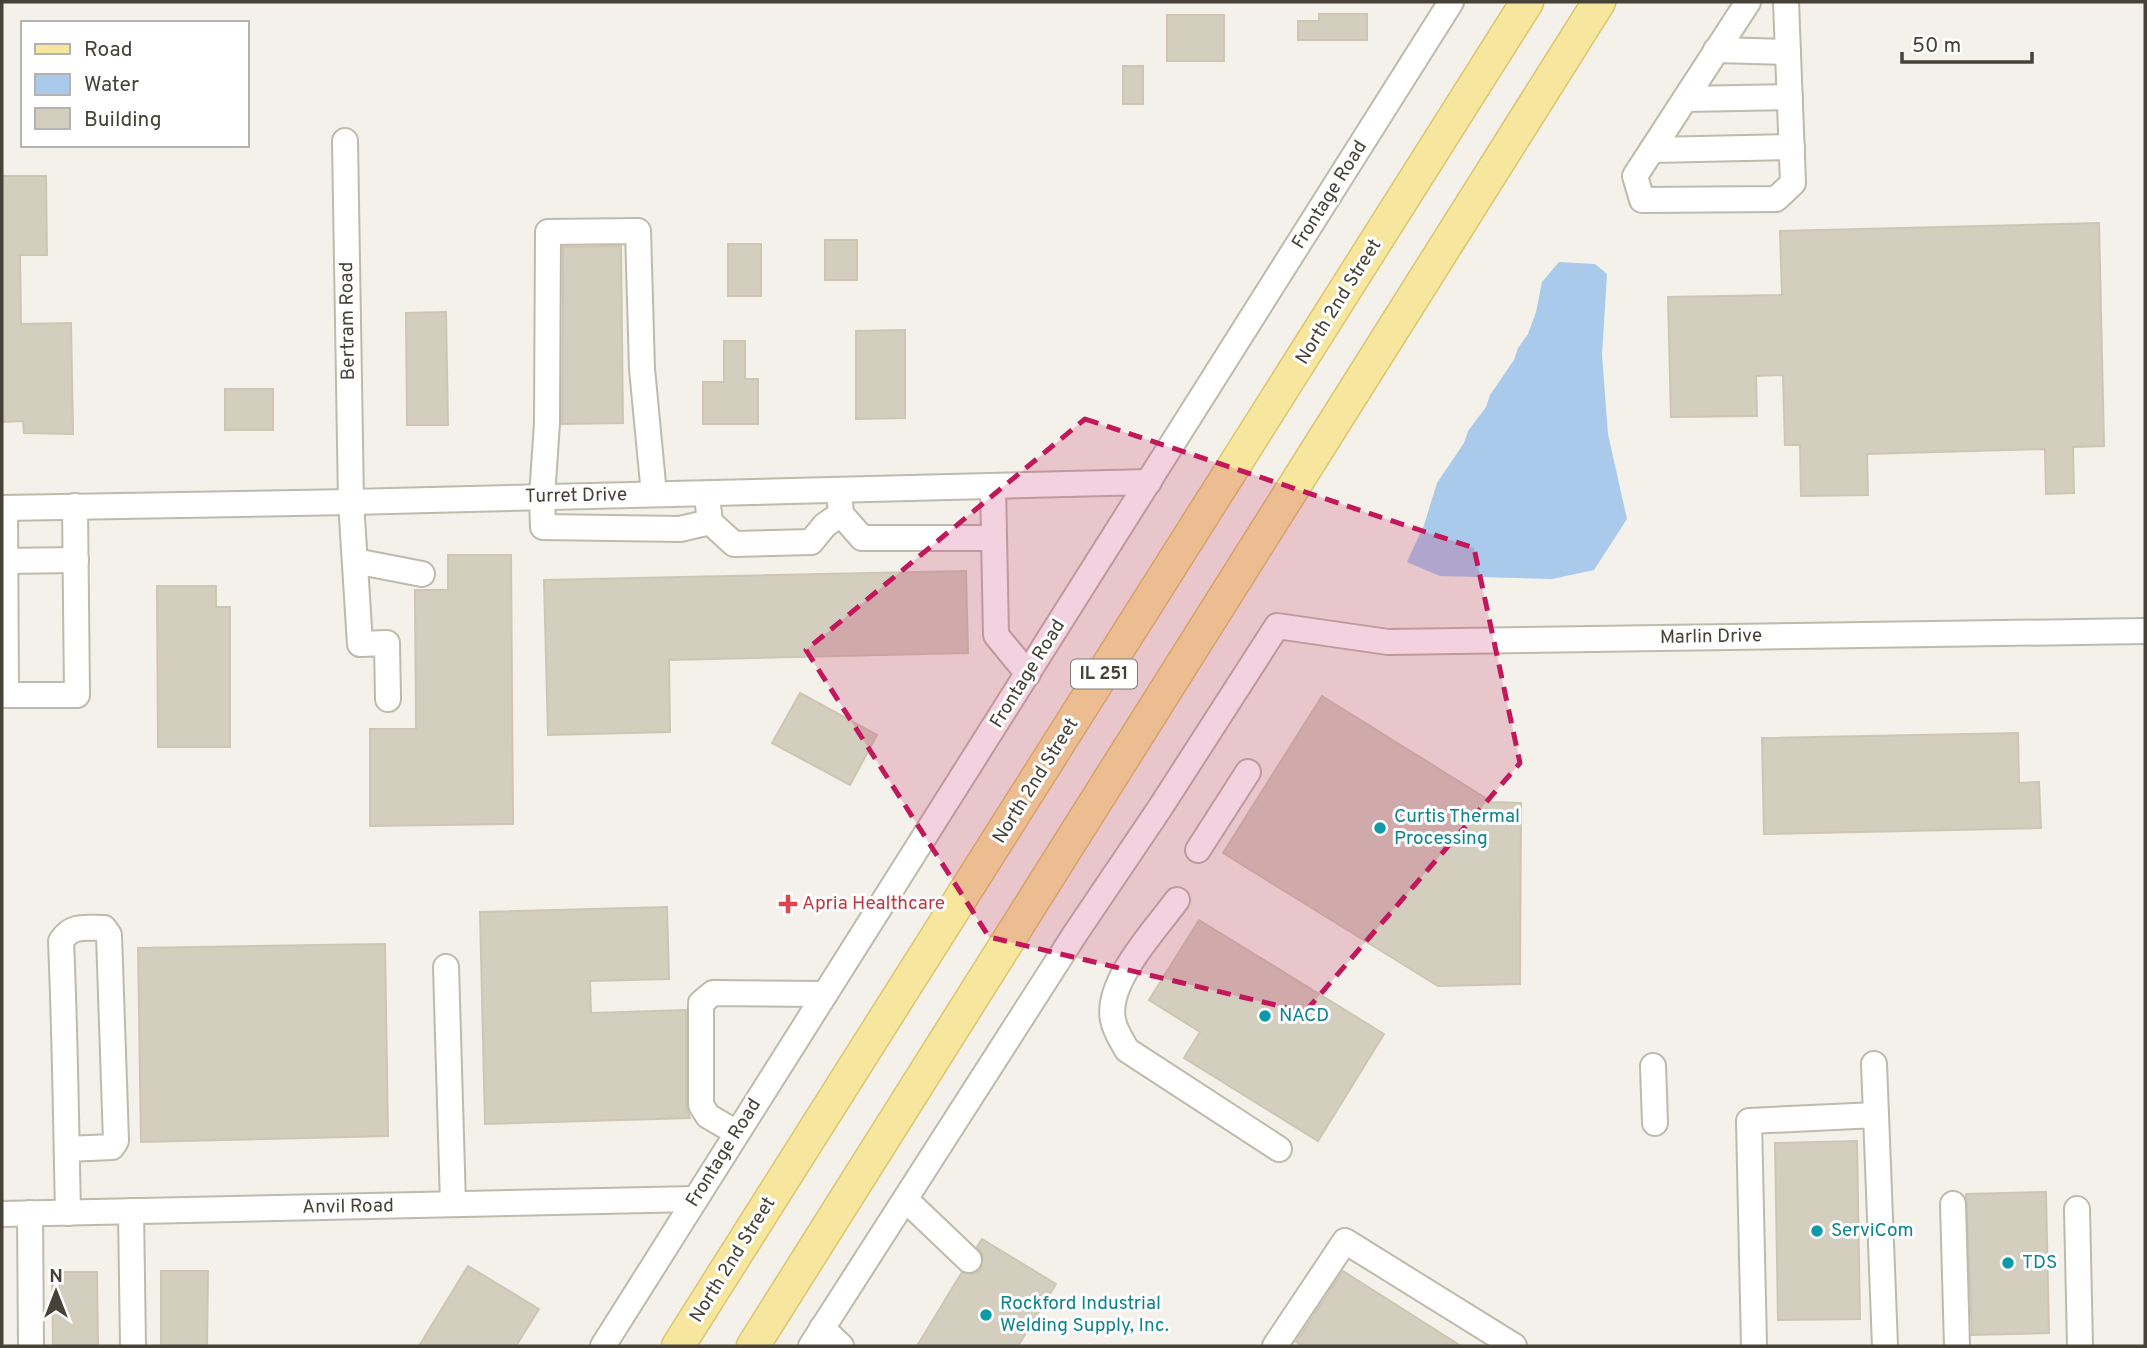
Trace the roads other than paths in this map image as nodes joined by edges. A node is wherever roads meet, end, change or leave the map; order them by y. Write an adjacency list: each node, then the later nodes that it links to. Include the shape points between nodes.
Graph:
1 (1451, 2): 13 (street, Frontage Road)
2 (1527, 2): 58 (main road, North 2nd Street / IL 251)
3 (1599, 2): 59 (main road, IL 251)
4 (1748, 2): 6 (street)
5 (1786, 2): 7 (street)
6 (1716, 50): 7 (street); 9 (street)
7 (1788, 52): 8 (street)
8 (1790, 97): 9 (street); 11 (street)
9 (1685, 99): 12 (street)
10 (345, 141): 19 (street, Bertram Road)
11 (1792, 148): 12 (street); 12 (street, via 1793,183 1776,199 1642,200 1634,176)
12 (1652, 149)
13 (1149, 482): 14 (street, Turret Drive); 30 (street, Frontage Road)
14 (993, 486): 15 (street, Turret Drive); 24 (street)
15 (839, 490): 16 (street, Turret Drive); 22 (street)
16 (707, 493): 17 (street, Turret Drive); 23 (street)
17 (654, 494): 18 (street, Turret Drive); 18 (street, via 642,369 638,231 548,232)
18 (542, 497): 19 (street, Turret Drive); 23 (street, via 543,527 680,529)
19 (351, 502): 20 (street, Turret Drive); 27 (street, Bertram Road)
20 (75, 506): 21 (street, Turret Drive); 25 (street)
21 (3, 508): 26 (street)
22 (841, 514): 23 (street, via 811,542 734,544); 24 (street, via 862,538)
23 (710, 522)
24 (994, 538): 30 (street, via 996,635)
25 (76, 560): 26 (street); 26 (street, via 77,695 6,695)
26 (3, 561)
27 (355, 561): 28 (street); 31 (street, Bertram Road, via 360,645 387,643)
28 (422, 574)
29 (2145, 631): 45 (street, Marlin Drive, via 1388,642 1277,626)
30 (1028, 674): 36 (street, Frontage Road)
31 (388, 699)
32 (1248, 772): 33 (street)
33 (1198, 850)
34 (1177, 900): 43 (street, via 1122,976 1112,1018 1127,1050)
35 (446, 967): 47 (street)
36 (825, 995): 41 (street, Frontage Road); 41 (street, via 713,993 701,1003 701,1105 708,1116)
37 (1874, 1064): 39 (street)
38 (1653, 1066): 40 (street)
39 (1876, 1115): 63 (street, via 1749,1121); 64 (street)
40 (1655, 1123)
41 (737, 1133): 44 (street, Frontage Road)
42 (67, 1149): 42 (street, via 61,941 67,932 79,928 104,928 109,935 116,1141 112,1147); 51 (street)
43 (1279, 1149)
44 (695, 1199): 47 (street, Anvil Road); 57 (street, Frontage Road)
45 (906, 1200): 53 (street); 54 (street)
46 (1953, 1204): 65 (street)
47 (453, 1205): 49 (street, Anvil Road)
48 (2077, 1209): 66 (street)
49 (131, 1211): 51 (street, Anvil Road); 56 (street)
50 (30, 1213): 51 (street, Anvil Road); 52 (street, Anvil Road); 55 (street)
51 (68, 1213)
52 (2, 1214)
53 (969, 1260)
54 (817, 1337): 60 (street)
55 (31, 1346)
56 (133, 1346)
57 (603, 1346)
58 (678, 1346)
59 (753, 1346)
60 (841, 1346)
61 (1275, 1346): 62 (street, via 1345,1241)
62 (1514, 1346)
63 (1754, 1346)
64 (1885, 1346)
65 (1957, 1346)
66 (2080, 1346)

